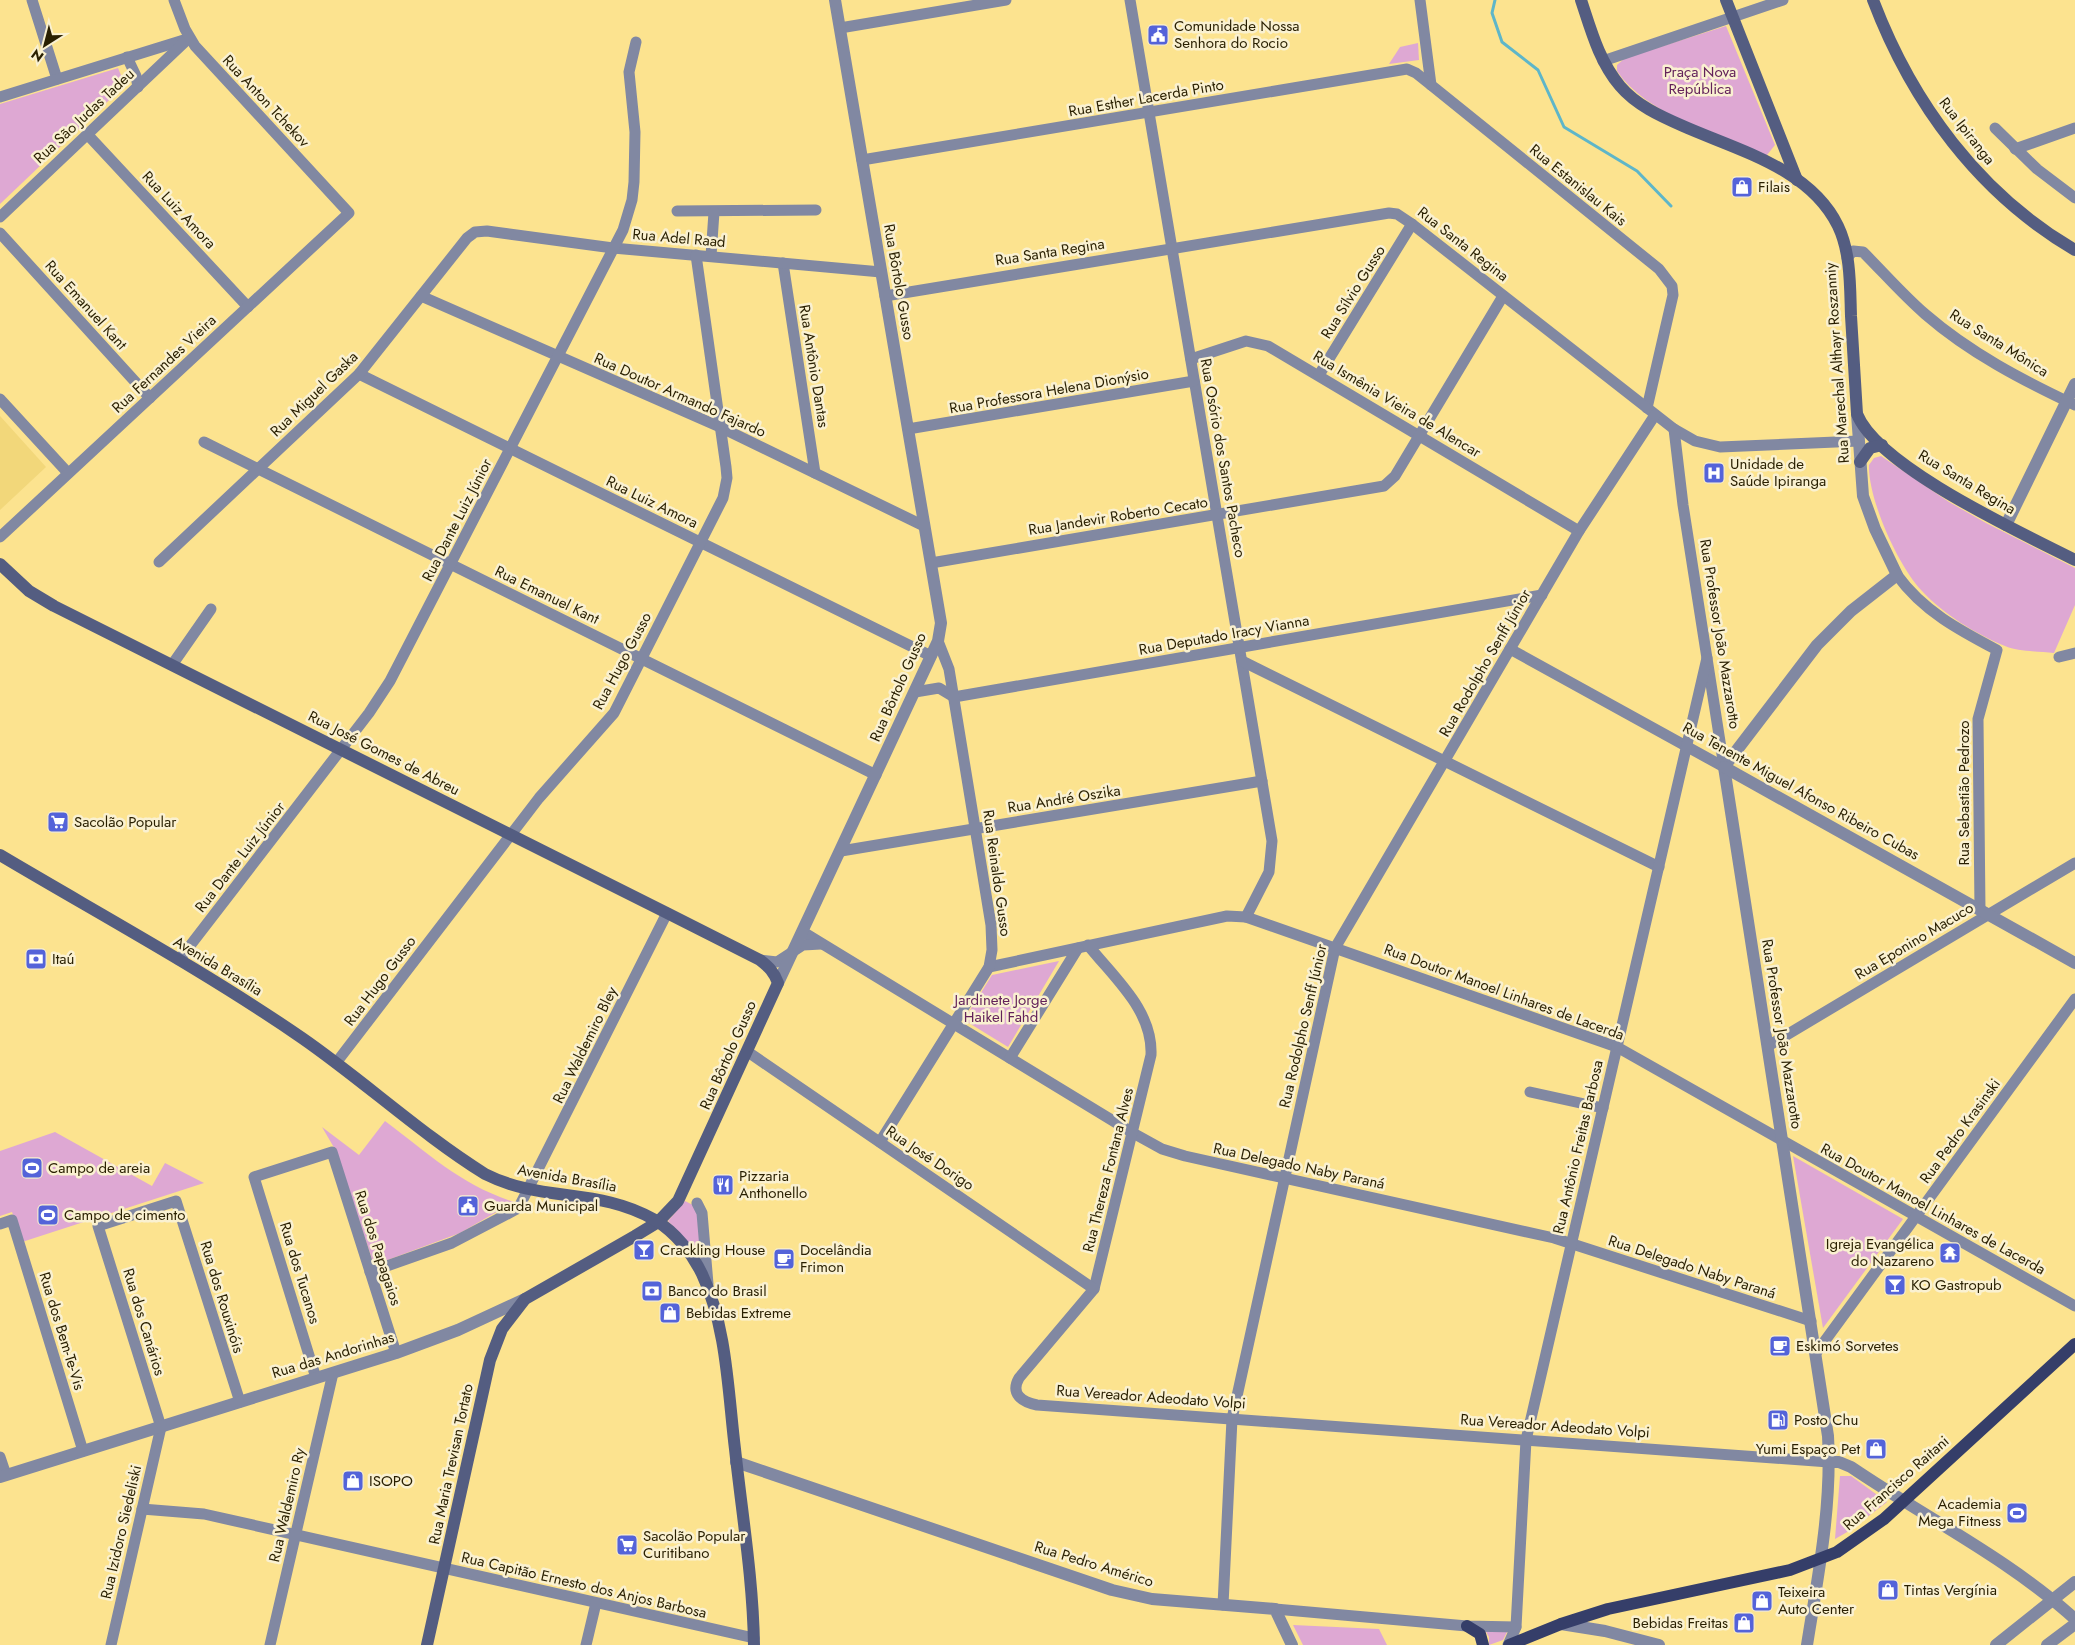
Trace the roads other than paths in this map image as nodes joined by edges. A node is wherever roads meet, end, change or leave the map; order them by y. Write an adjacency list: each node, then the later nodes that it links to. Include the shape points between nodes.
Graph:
1 (32, 0): 17 (street)
2 (174, 0): 13 (street, Rua Anton Tchekov)
3 (835, 0): 12 (street, Rua Bôrtolo Gusso)
4 (1006, 0): 12 (street)
5 (1130, 0): 21 (street, Rua Osório dos Santos Pacheco)
6 (1420, 0): 18 (street)
7 (1581, 0): 16 (main road, Rua Marechal Althayr Roszanniy)
8 (1726, 0): 11 (main road)
9 (1783, 0): 11 (street)
10 (1873, 0): 39 (main road, Rua Ipiranga, via 1903,68 1955,146 2017,210)
11 (1731, 18): 16 (street); 27 (main road)
12 (840, 28): 26 (street, Rua Bôrtolo Gusso)
13 (189, 38): 15 (street); 19 (street, Rua São Judas Tadeu); 32 (street, Rua Anton Tchekov)
14 (636, 42): 37 (street, Rua Dante Luiz Júnior, via 629,72 635,132 634,182 628,216)
15 (127, 57): 17 (street); 19 (street)
16 (1603, 61): 27 (main road, Rua Marechal Althayr Roszanniy, via 1621,87 1649,110 1775,166)
17 (57, 79): 20 (street)
18 (1431, 85): 21 (street, Rua Esther Lacerda Pinto, via 1407,69); 58 (street, Rua Estanislau Kais, via 1672,286 1672,305)
19 (138, 87): 24 (street, Rua São Judas Tadeu)
20 (0, 97)
21 (1149, 112): 26 (street, Rua Esther Lacerda Pinto); 38 (street, Rua Osório dos Santos Pacheco)
22 (1996, 128): 25 (street)
23 (2075, 128): 25 (street)
24 (88, 134): 33 (street, Rua São Judas Tadeu); 48 (street, Rua Luiz Amora)
25 (2015, 148): 28 (street)
26 (862, 160): 44 (street, Rua Bôrtolo Gusso)
27 (1797, 180): 42 (main road, Rua Marechal Althayr Roszanniy, via 1819,198 1834,220 1844,241)
28 (2075, 198)
29 (816, 210): 31 (street)
30 (677, 211): 31 (street)
31 (714, 212): 41 (street)
32 (349, 213): 48 (street, Rua Fernandes Vieira)
33 (0, 217)
34 (1412, 224): 38 (street, Rua Santa Regina, via 1397,214 1389,213); 47 (street, Rua Santa Regina); 52 (street, Rua Sílvio Gusso)
35 (475, 232): 37 (street, Rua Adel Raad); 45 (street, Rua Miguel Gaska)
36 (0, 233): 55 (street, Rua Emanuel Kant)
37 (613, 248): 40 (street, Rua Adel Raad); 49 (street, Rua Dante Luiz Júnior)
38 (1172, 248): 46 (street, Rua Santa Regina); 50 (street, Rua Osório dos Santos Pacheco)
39 (2075, 250)
40 (696, 255): 41 (street, Rua Adel Raad); 60 (street, Rua Hugo Gusso)
41 (711, 256): 43 (street, Rua Adel Raad)
42 (1847, 258): 57 (street, Rua Santa Mônica, via 1856,250 1866,255 1886,278 1954,336 2011,373); 59 (main road, Rua Marechal Althayr Roszanniy)
43 (783, 263): 44 (street, Rua Adel Raad); 71 (street, Rua Antônio Dantas)
44 (881, 272): 46 (street, Rua Bôrtolo Gusso)
45 (421, 296): 49 (street, Rua Doutor Armando Fajardo); 51 (street, Rua Miguel Gaska)
46 (885, 296): 62 (street, Rua Bôrtolo Gusso)
47 (1503, 296): 58 (street, Rua Santa Regina); 63 (street, Rua Jandevir Roberto Cecato)
48 (248, 307): 55 (street, Rua Fernandes Vieira)
49 (558, 357): 60 (street, Rua Doutor Armando Fajardo); 67 (street, Rua Dante Luiz Júnior)
50 (1190, 359): 52 (street, Rua Ismênia Vieira de Alencar, via 1234,343 1257,342); 53 (street, Rua Osório dos Santos Pacheco)
51 (359, 374): 67 (street, Rua Luiz Amora); 69 (street, Rua Miguel Gaska)
52 (1319, 375): 63 (street, Rua Ismênia Vieira de Alencar)
53 (1194, 381): 62 (street, Rua Professora Helena Dionýsio); 72 (street, Rua Osório dos Santos Pacheco)
54 (2075, 384): 57 (street)
55 (150, 398): 70 (street, Rua Fernandes Vieira)
56 (0, 399): 70 (street)
57 (2071, 403): 73 (street)
58 (1651, 411): 61 (street, Rua Santa Regina); 75 (street, Rua Rodolpho Senff Júnior)
59 (1857, 414): 64 (street, Rua Marechal Althayr Roszanniy); 66 (main road, Rua Santa Regina, via 1864,429)
60 (720, 427): 71 (street, Rua Doutor Armando Fajardo); 77 (street, Rua Hugo Gusso, via 726,489)
61 (1674, 429): 64 (street, Rua Santa Regina, via 1695,441 1720,448); 93 (street, Rua Professor João Mazzarotto)
62 (908, 430): 74 (street, Rua Bôrtolo Gusso)
63 (1419, 435): 72 (street, Rua Jandevir Roberto Cecato, via 1395,476 1380,488); 75 (street, Rua Ismênia Vieira de Alencar)
64 (1859, 441): 68 (street, Rua Marechal Althayr Roszanniy)
65 (204, 442): 69 (street, Rua Emanuel Kant)
66 (1882, 445): 68 (main road, via 1870,448); 73 (main road, Rua Santa Regina, via 1924,479)
67 (511, 449): 77 (street, Rua Luiz Amora); 82 (street, Rua Dante Luiz Júnior)
68 (1860, 462): 83 (street, Rua Marechal Althayr Roszanniy, via 1867,512)
69 (258, 469): 79 (street, Rua Miguel Gaska); 82 (street, Rua Emanuel Kant)
70 (68, 473): 76 (street, Rua Fernandes Vieira)
71 (815, 473): 74 (street, Rua Doutor Armando Fajardo)
72 (1217, 515): 80 (street, Rua Jandevir Roberto Cecato); 87 (street, Rua Osório dos Santos Pacheco)
73 (2006, 525): 78 (main road, Rua Santa Regina)
74 (924, 526): 80 (street, Rua Bôrtolo Gusso)
75 (1579, 531): 84 (street, Rua Rodolpho Senff Júnior)
76 (0, 537)
77 (700, 542): 91 (street, Rua Luiz Amora); 94 (street, Rua Hugo Gusso)
78 (2075, 560)
79 (159, 562)
80 (931, 563): 86 (street, Rua Bôrtolo Gusso, via 941,623)
81 (0, 564): 96 (main road, Rua José Gomes de Abreu, via 43,600)
82 (452, 565): 94 (street, Rua Emanuel Kant); 100 (street, Rua Dante Luiz Júnior, via 396,672)
83 (1897, 575): 89 (street, Rua Marechal Althayr Roszanniy, via 1934,614); 102 (street, via 1851,611 1817,645)
84 (1542, 595): 87 (street, Rua Deputado Iracy Vianna); 88 (street, Rua Rodolpho Senff Júnior)
85 (211, 610): 96 (street)
86 (938, 641): 91 (street, Rua Bôrtolo Gusso); 98 (street, Rua Reinaldo Gusso, via 947,659)
87 (1239, 647): 95 (street, Rua Osório dos Santos Pacheco); 98 (street, Rua Deputado Iracy Vianna)
88 (1510, 648): 99 (street, Rua Tenente Miguel Afonso Ribeiro Cubas); 101 (street, Rua Rodolpho Senff Júnior)
89 (1997, 650): 111 (street, Rua Sebastião Pedrozo, via 1978,719)
90 (2075, 653): 92 (street)
91 (931, 656): 97 (street, Rua Bôrtolo Gusso)
92 (2059, 657)
93 (1707, 658): 99 (street, Rua Antônio Freitas Barbosa); 102 (street, Rua Professor João Mazzarotto)
94 (642, 659): 103 (street, Rua Emanuel Kant); 106 (street, Rua Hugo Gusso, via 614,713 554,779)
95 (1242, 661): 101 (street); 104 (street, Rua Osório dos Santos Pacheco)
96 (172, 665): 100 (main road, Rua José Gomes de Abreu)
97 (915, 692): 98 (street, Rua Deputado Iracy Vianna, via 939,688); 103 (street, Rua Bôrtolo Gusso)
98 (954, 696): 105 (street, Rua Reinaldo Gusso)
99 (1687, 747): 102 (street, Rua Tenente Miguel Afonso Ribeiro Cubas); 110 (street, Rua Antônio Freitas Barbosa)
100 (341, 750): 106 (main road, Rua José Gomes de Abreu); 119 (street, Rua Dante Luiz Júnior)
101 (1444, 761): 110 (street); 117 (street, Rua Rodolpho Senff Júnior)
102 (1724, 767): 111 (street, Rua Tenente Miguel Afonso Ribeiro Cubas); 126 (street, Rua Professor João Mazzarotto)
103 (876, 775): 107 (street, Rua Bôrtolo Gusso)
104 (1262, 781): 105 (street, Rua André Oszika); 113 (street, Rua Osório dos Santos Pacheco, via 1272,841 1271,863)
105 (976, 829): 107 (street, Rua André Oszika); 122 (street, Rua Reinaldo Gusso, via 991,925)
106 (511, 834): 112 (main road, Rua José Gomes de Abreu); 130 (street, Rua Hugo Gusso)
107 (841, 851): 114 (street, Rua Bôrtolo Gusso)
108 (0, 855): 119 (main road, Avenida Brasília)
109 (2075, 863): 111 (street, Rua Eponino Macuco)
110 (1659, 867): 127 (street, Rua Antônio Freitas Barbosa)
111 (1984, 912): 121 (street, Rua Tenente Miguel Afonso Ribeiro Cubas); 126 (street, Rua Eponino Macuco)
112 (667, 913): 120 (main road, Rua José Gomes de Abreu); 138 (street, Rua Waldemiro Bley)
113 (1246, 917): 116 (street, Rua Doutor Manoel Linhares de Lacerda, via 1227,916); 117 (street, Rua Doutor Manoel Linhares de Lacerda)
114 (803, 932): 115 (street, Rua Delegado Naby Paraná); 118 (street, Rua Bôrtolo Gusso)
115 (821, 944): 118 (street, via 803,945); 125 (street, Rua Delegado Naby Paraná)
116 (1083, 947): 122 (street, Rua Doutor Manoel Linhares de Lacerda); 129 (street); 133 (street, Rua Thereza Fontana Alves, via 1137,1004 1149,1029 1151,1055)
117 (1335, 948): 127 (street, Rua Doutor Manoel Linhares de Lacerda); 137 (street, Rua Rodolpho Senff Júnior)
118 (794, 950): 120 (street, Rua José Gomes de Abreu, via 777,962); 123 (street, Rua Bôrtolo Gusso)
119 (179, 960): 130 (main road, Avenida Brasília, via 260,1010)
120 (760, 960): 123 (main road, Rua José Gomes de Abreu, via 770,968)
121 (2075, 963)
122 (989, 967): 125 (street, Rua Reinaldo Gusso)
123 (778, 983): 128 (main road, Rua Bôrtolo Gusso)
124 (2075, 999): 141 (street, Rua Pedro Krasinski)
125 (953, 1024): 129 (street, Rua Delegado Naby Paraná); 134 (street, Rua Reinaldo Gusso)
126 (1768, 1046): 135 (street, Rua Professor João Mazzarotto)
127 (1617, 1047): 132 (street, Rua Antônio Freitas Barbosa); 135 (street, Rua Doutor Manoel Linhares de Lacerda)
128 (748, 1052): 134 (street, Rua José Dorigo); 142 (main road, Rua Bôrtolo Gusso, via 683,1194)
129 (1010, 1058): 133 (street, Rua Delegado Naby Paraná)
130 (336, 1063): 138 (main road, Avenida Brasília, via 471,1165 499,1180)
131 (1530, 1092): 132 (street)
132 (1603, 1108): 144 (street, Rua Antônio Freitas Barbosa)
133 (1132, 1133): 137 (street, Rua Delegado Naby Paraná, via 1174,1153); 147 (street, Rua Thereza Fontana Alves)
134 (880, 1142): 147 (street, Rua José Dorigo)
135 (1783, 1142): 141 (street, Rua Doutor Manoel Linhares de Lacerda); 150 (street, Rua Professor João Mazzarotto)
136 (332, 1152): 145 (street, Rua dos Papagaios); 155 (street, Rua dos Tucanos, via 254,1176)
137 (1284, 1178): 144 (street, Rua Delegado Naby Paraná); 158 (street, Rua Rodolpho Senff Júnior)
138 (530, 1190): 142 (main road, Avenida Brasília, via 610,1201); 145 (street, Rua Waldemiro Bley, via 515,1210 466,1236)
139 (176, 1201): 157 (street, Rua dos Rouxinóis); 159 (street, Rua dos Canários, via 98,1226)
140 (697, 1203): 146 (street, via 702,1213)
141 (1916, 1216): 149 (street, Rua Doutor Manoel Linhares de Lacerda); 153 (street, Rua Pedro Krasinski)
142 (658, 1222): 146 (main road, Avenida Brasília, via 685,1247); 148 (main road, Rua das Andorinhas)
143 (0, 1224): 161 (street, Rua dos Bem-Te-Vis, via 12,1220)
144 (1572, 1243): 150 (street, Rua Delegado Naby Paraná); 160 (street, Rua Antônio Freitas Barbosa)
145 (370, 1272): 152 (street, Rua dos Papagaios)
146 (708, 1288): 163 (main road, Avenida Brasília, via 722,1352)
147 (1094, 1289): 156 (street, Rua Thereza Fontana Alves, via 1019,1378)
148 (526, 1299): 152 (street, Rua das Andorinhas, via 458,1330); 170 (main road, Rua Maria Trevisan Tortato, via 502,1328 490,1360)
149 (2075, 1306)
150 (1811, 1321): 153 (street, Rua Professor João Mazzarotto)
151 (2075, 1344): 166 (main road, Rua Francisco Raitani)
152 (396, 1353): 154 (street, Rua das Andorinhas)
153 (1816, 1353): 164 (street, Rua Professor João Mazzarotto)
154 (333, 1373): 155 (street, Rua das Andorinhas); 168 (street, Rua Waldemiro Ry)
155 (316, 1378): 157 (street, Rua das Andorinhas)
156 (1017, 1395): 158 (street, Rua Vereador Adeodato Volpi, via 1037,1405)
157 (240, 1402): 159 (street, Rua das Andorinhas)
158 (1232, 1419): 160 (street, Rua Vereador Adeodato Volpi); 174 (street, Rua Rodolpho Senff Júnior)
159 (161, 1426): 161 (street, Rua das Andorinhas); 167 (street, Rua Izidoro Siedeliski)
160 (1526, 1440): 164 (street, Rua Vereador Adeodato Volpi); 180 (street, Rua Antônio Freitas Barbosa)
161 (83, 1451): 165 (street, Rua das Andorinhas)
162 (0, 1457): 165 (street)
163 (736, 1462): 174 (street, Rua Pedro Américo, via 1112,1590 1152,1599); 181 (main road, Avenida Brasília)
164 (1829, 1462): 166 (street, Rua Vereador Adeodato Volpi, via 1845,1464); 169 (street, Rua Professor João Mazzarotto)
165 (3, 1476)
166 (1902, 1502): 169 (main road, Rua Francisco Raitani, via 1868,1532); 172 (street, Rua Vereador Adeodato Volpi)
167 (142, 1509): 168 (street, Rua Capitão Ernesto dos Anjos Barbosa, via 199,1513); 182 (street, Rua Izidoro Siedeliski)
168 (295, 1535): 170 (street, Rua Capitão Ernesto dos Anjos Barbosa); 183 (street, Rua Waldemiro Ry)
169 (1821, 1560): 177 (main road, Rua Francisco Raitani); 190 (street, Rua Professor João Mazzarotto)
170 (444, 1568): 173 (street, Rua Capitão Ernesto dos Anjos Barbosa); 184 (main road, Rua Maria Trevisan Tortato)
171 (2075, 1582): 172 (street)
172 (2055, 1600): 176 (street, Rua Vereador Adeodato Volpi); 191 (street)
173 (596, 1603): 181 (street, Rua Capitão Ernesto dos Anjos Barbosa); 185 (street)
174 (1223, 1605): 175 (street, Rua Pedro Américo)
175 (1274, 1609): 179 (street, Rua Pedro Américo); 186 (street)
176 (2075, 1619)
177 (1561, 1624): 188 (main road, Rua Francisco Raitani); 189 (street, via 1621,1634)
178 (2075, 1624): 192 (street)
179 (1467, 1626): 180 (street, Rua Pedro Américo); 187 (main road, via 1480,1634)
180 (1516, 1627): 188 (street, Rua Antônio Freitas Barbosa)
181 (754, 1642)
182 (111, 1645)
183 (270, 1645)
184 (427, 1645)
185 (586, 1645)
186 (1292, 1645)
187 (1483, 1645)
188 (1509, 1645)
189 (1658, 1645)
190 (1807, 1645)
191 (1996, 1645)
192 (2047, 1645)

